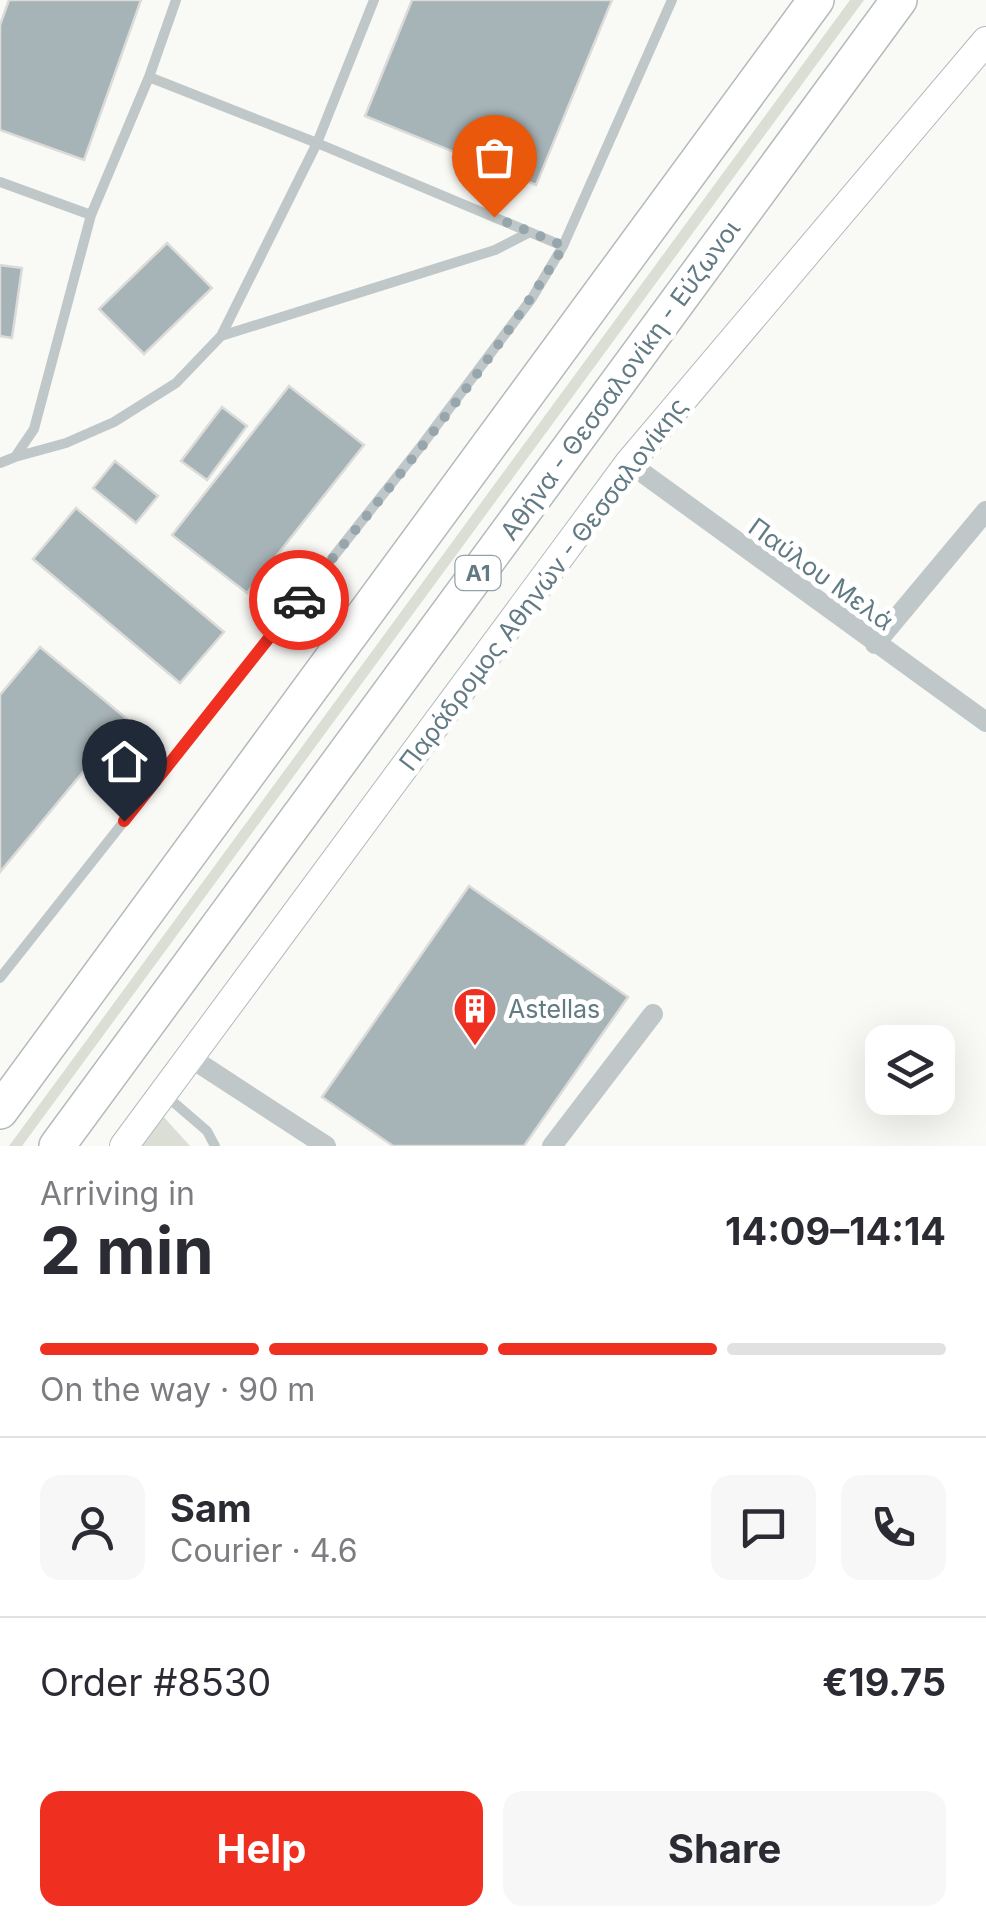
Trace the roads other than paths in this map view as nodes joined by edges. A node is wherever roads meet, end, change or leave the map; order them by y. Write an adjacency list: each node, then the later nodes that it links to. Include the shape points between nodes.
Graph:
1 (176, 0): 7 (lane)
2 (374, 0): 8 (lane)
3 (672, 0): 12 (lane)
4 (816, 0): 24 (highway)
5 (898, 0): 25 (highway, Αθήνα - Θεσσαλονίκη - Εύζωνοι / Α1)
6 (984, 49): 16 (main road, Παράδρομος Αθηνών - Θεσσαλονίκης)
7 (150, 77): 8 (lane); 10 (lane)
8 (318, 143): 11 (lane); 13 (lane)
9 (0, 182): 10 (lane)
10 (91, 215): 14 (lane, via 34,429)
11 (530, 232): 12 (lane); 13 (lane, via 495,250)
12 (564, 246): 20 (lane, via 422,445)
13 (222, 336): 14 (lane, via 176,383 114,422)
14 (15, 456): 15 (lane)
15 (0, 463)
16 (629, 463): 18 (street, Παύλου Μελά); 22 (main road, Παράδρομος Αθηνών - Θεσσαλονίκης)
17 (986, 511): 18 (street)
18 (875, 644): 19 (street, Παύλου Μελά)
19 (986, 722)
20 (0, 978)
21 (653, 1014): 29 (street)
22 (191, 1058): 23 (main road, Παράδρομος Αθηνών - Θεσσαλονίκης); 28 (street)
23 (164, 1094): 26 (main road, Παράδρομος Αθηνών - Θεσσαλονίκης); 27 (lane)
24 (0, 1111)
25 (58, 1146)
26 (124, 1146)
27 (215, 1146)
28 (326, 1146)
29 (552, 1146)

